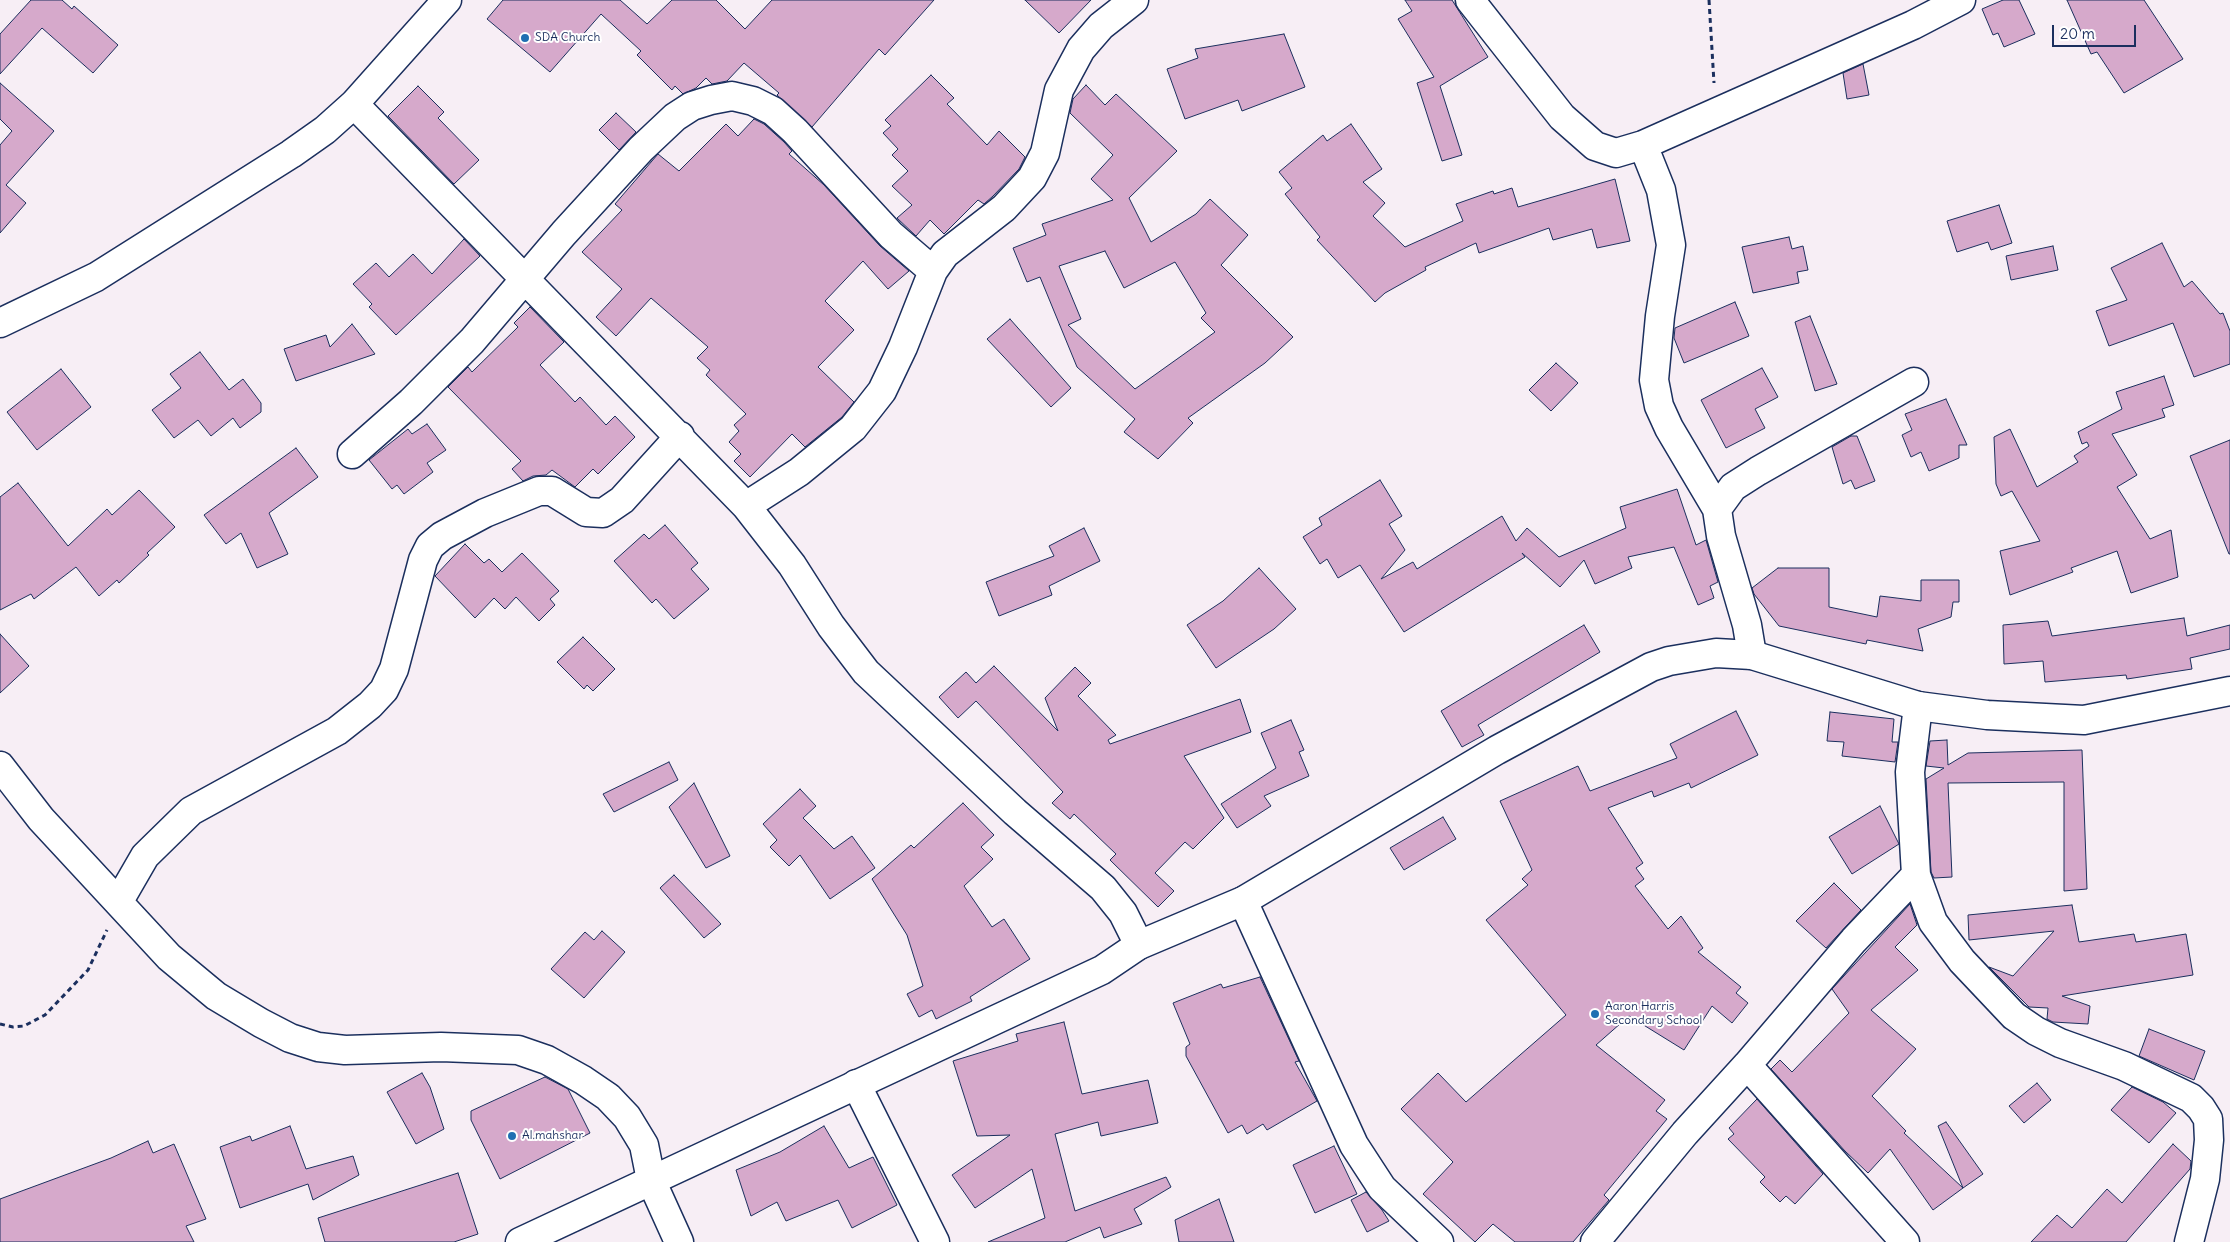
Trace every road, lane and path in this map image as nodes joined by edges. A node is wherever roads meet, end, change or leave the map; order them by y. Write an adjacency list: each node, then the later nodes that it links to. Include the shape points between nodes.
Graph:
1 (447, 0): 6 (street)
2 (1470, 0): 8 (street, via 1546,99 1595,146 1616,153)
3 (1709, 0): 7 (path)
4 (1961, 0): 7 (street, via 1913,25)
5 (1123, 3): 9 (street, via 1081,49 1059,90 1045,153 1032,178 1004,208 945,254)
6 (354, 104): 10 (street); 11 (street, via 291,154 96,277)
7 (1715, 111): 8 (street)
8 (1643, 145): 16 (street, via 1661,190 1671,245 1654,380 1659,406)
9 (933, 271): 10 (street, via 890,235 773,111 753,101 732,96 692,106 675,117 564,232); 15 (street, via 882,390 853,428 798,472)
10 (524, 279): 13 (street); 14 (street, via 472,341 411,402)
11 (0, 323)
12 (1914, 382): 16 (street, via 1733,487)
13 (680, 436): 15 (street); 23 (street, via 622,500 603,513 586,512 552,491 538,491 485,512 442,536 430,546 423,560 394,669 377,698 336,731 191,811 145,856)
14 (352, 454)
15 (746, 506): 24 (street, via 792,565 831,626 866,672 1015,812 1103,888 1123,913)
16 (1717, 509): 17 (street)
17 (1752, 655): 19 (street); 22 (street, via 1716,653 1651,667 1497,750)
18 (2230, 691): 19 (street, via 2084,720 1987,715)
19 (1918, 706): 21 (street, via 1910,772)
20 (0, 766): 23 (street, via 42,819)
21 (1916, 875): 26 (street, via 1854,940); 35 (street, via 1934,922 1977,978 2014,1016 2036,1032 2124,1066 2191,1098 2201,1108 2208,1119 2209,1140 2205,1179)
22 (1243, 900): 24 (street); 32 (street, via 1354,1144 1382,1188)
23 (119, 901): 25 (path, via 88,970 68,992 44,1015 24,1026); 28 (street, via 149,937 192,977 239,1010 290,1038 318,1047 345,1050 451,1047 518,1050 547,1060 608,1097 627,1117 644,1145)
24 (1140, 946): 27 (street, via 1102,970)
25 (0, 1024)
26 (1747, 1065): 33 (street, via 1678,1140); 34 (street)
27 (856, 1084): 28 (street); 31 (street)
28 (651, 1180): 29 (street); 30 (street)
29 (520, 1242)
30 (678, 1242)
31 (935, 1242)
32 (1439, 1242)
33 (1595, 1242)
34 (1905, 1242)
35 (2189, 1242)

